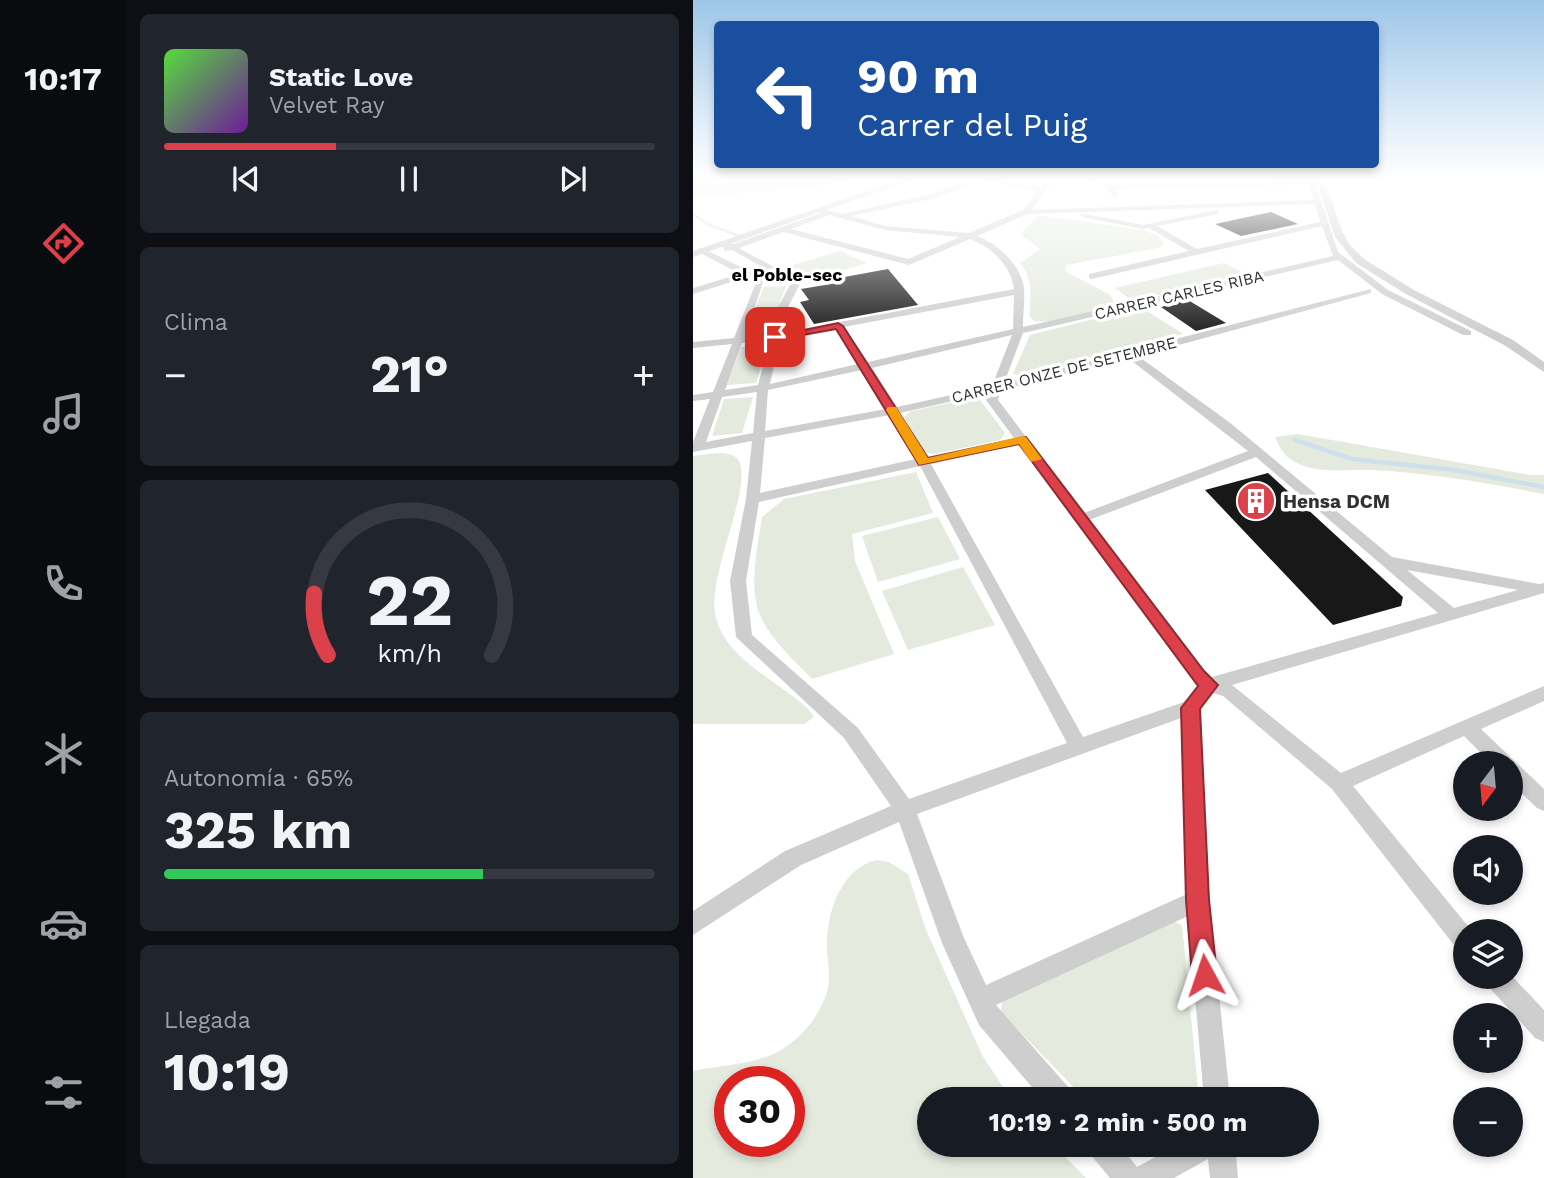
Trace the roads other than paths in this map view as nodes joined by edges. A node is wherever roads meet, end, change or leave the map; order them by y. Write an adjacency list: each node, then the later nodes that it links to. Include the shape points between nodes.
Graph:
1 (767, 231): 16 (street)
2 (776, 231): 16 (street)
3 (791, 231): 13 (street)
4 (843, 231): 13 (street)
5 (904, 231): 14 (street)
6 (916, 231): 12 (street)
7 (982, 231): 12 (street)
8 (1159, 231): 18 (street)
9 (1289, 231): 18 (street)
10 (1327, 231): 20 (street)
11 (1337, 231): 25 (street, via 1346,247 1367,266)
12 (970, 236): 17 (street, via 909,262); 28 (street, via 986,242 1011,266)
13 (822, 239): 17 (street)
14 (883, 240)
15 (871, 244): 17 (street)
16 (728, 245): 19 (street); 23 (street)
17 (860, 249)
18 (1196, 252): 22 (street)
19 (701, 253): 21 (street)
20 (1339, 257): 26 (street); 30 (street, CARRER CARLES RIBA)
21 (748, 274): 24 (street); 27 (street)
22 (1092, 276)
23 (790, 277): 24 (street); 32 (street, via 796,282)
24 (760, 284): 33 (street)
25 (1399, 286): 26 (street, CARRER ONZE DE SETEMBRE); 37 (street, via 1502,339)
26 (1377, 290): 31 (street); 35 (street, CARRER ONZE DE SETEMBRE)
27 (693, 291)
28 (1019, 291): 29 (street); 30 (street)
29 (838, 326): 32 (street); 36 (street)
30 (1018, 332): 36 (street, CARRER CARLES RIBA); 39 (street)
31 (1467, 333)
32 (775, 337): 33 (street); 38 (street)
33 (737, 340): 34 (street); 40 (street)
34 (693, 345)
35 (1130, 355): 39 (street, CARRER ONZE DE SETEMBRE); 46 (street)
36 (866, 366): 38 (street, CARRER CARLES RIBA); 42 (street)
37 (1544, 368)
38 (763, 388): 40 (street, CARRER CARLES RIBA); 43 (street)
39 (995, 388): 42 (street, CARRER ONZE DE SETEMBRE); 44 (street, via 992,400)
40 (719, 394): 41 (street, CARRER CARLES RIBA); 45 (street)
41 (693, 398)
42 (893, 411): 43 (street, CARRER ONZE DE SETEMBRE); 47 (street)
43 (757, 438): 45 (street, CARRER ONZE DE SETEMBRE); 48 (street)
44 (1022, 440): 47 (street); 49 (street)
45 (695, 448)
46 (1258, 452): 49 (street); 50 (street)
47 (924, 463): 48 (street); 57 (street)
48 (753, 499): 62 (street, via 738,581 744,637 852,733)
49 (1080, 519): 53 (street)
50 (1389, 562): 51 (street); 52 (street)
51 (1542, 588): 52 (street)
52 (1450, 614): 53 (street)
53 (1209, 685): 55 (street); 60 (street, via 1229,691)
54 (1544, 693): 56 (street)
55 (1190, 708): 57 (street); 63 (street)
56 (1467, 727): 58 (street); 60 (street)
57 (1078, 745): 62 (street)
58 (1492, 751)
59 (1523, 782): 61 (street)
60 (1339, 783): 65 (street)
61 (1544, 802)
62 (905, 810): 64 (street, via 793,858); 67 (street)
63 (1198, 900): 67 (street); 70 (street)
64 (693, 924)
65 (1453, 926)
66 (1508, 989): 68 (street)
67 (980, 1000): 69 (street, via 988,1016)
68 (1544, 1029)
69 (1050, 1087)
70 (1216, 1087)
71 (1111, 1157): 74 (street)
72 (1185, 1157): 75 (street)
73 (1222, 1157): 76 (street)
74 (1128, 1178)
75 (1145, 1178)
76 (1224, 1178)

